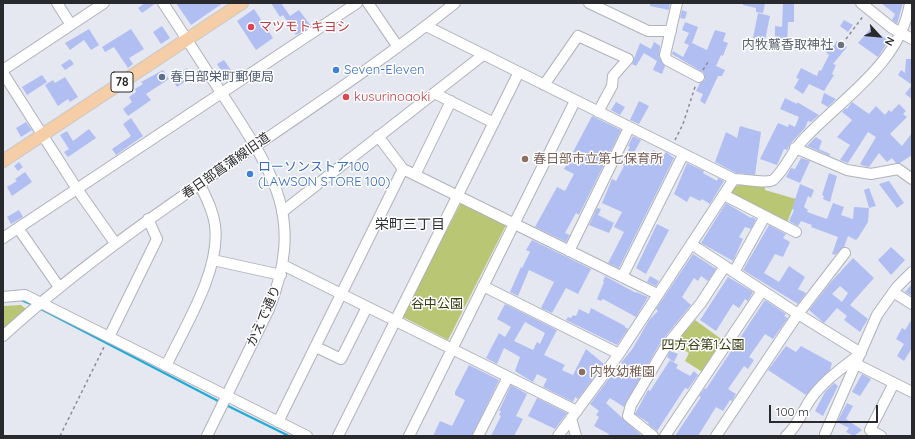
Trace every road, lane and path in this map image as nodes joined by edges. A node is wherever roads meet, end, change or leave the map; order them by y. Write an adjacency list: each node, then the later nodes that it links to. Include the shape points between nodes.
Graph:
1 (57, 3): 12 (street)
2 (104, 3): 12 (street)
3 (163, 3): 16 (street, かえで通り)
4 (242, 3): 16 (main road, 78)
5 (357, 3): 27 (street)
6 (368, 3): 19 (street)
7 (455, 3): 13 (street, 春日部菖蒲線旧道)
8 (589, 3): 14 (street, via 648,31)
9 (677, 3): 14 (street)
10 (910, 3): 15 (street)
11 (868, 5): 15 (street); 17 (path)
12 (71, 25): 22 (street)
13 (426, 26): 19 (street, 春日部菖蒲線旧道); 20 (street)
14 (671, 31): 25 (street, via 665,55 667,60)
15 (901, 34): 18 (street); 37 (street, via 886,58)
16 (187, 39): 27 (street, かえで通り); 34 (main road, 78)
17 (846, 39)
18 (912, 39)
19 (398, 47): 36 (street, 春日部菖蒲線旧道)
20 (483, 54): 23 (street); 28 (street)
21 (708, 62): 25 (path)
22 (3, 70)
23 (519, 72): 26 (street); 32 (street)
24 (3, 74): 34 (street)
25 (699, 77): 38 (path, via 683,124)
26 (544, 85): 29 (street); 31 (street, via 578,36 628,59 613,76 612,86)
27 (222, 93): 36 (street, かえで通り); 46 (street)
28 (434, 93): 30 (street); 35 (street)
29 (575, 101): 31 (street); 52 (street)
30 (451, 102): 32 (street); 42 (street)
31 (598, 112): 33 (street)
32 (494, 123): 48 (street)
33 (629, 128): 38 (street); 58 (street)
34 (42, 135): 40 (main road, 78); 46 (street)
35 (378, 136): 41 (street); 49 (street)
36 (256, 146): 45 (street, 春日部菖蒲線旧道); 49 (street, かえで通り, via 271,173)
37 (796, 148): 43 (street, via 772,180 766,182); 44 (street, via 847,170 871,174 898,169)
38 (670, 149): 39 (street)
39 (683, 155): 43 (street); 64 (street)
40 (3, 161)
41 (403, 169): 42 (street); 70 (street)
42 (415, 175): 48 (street)
43 (734, 179): 47 (street)
44 (912, 179)
45 (200, 185): 51 (street, 春日部菖蒲線旧道); 60 (street, via 215,225)
46 (77, 189): 53 (street); 56 (street)
47 (724, 195): 50 (street); 57 (street)
48 (458, 196): 52 (street); 76 (street)
49 (282, 212): 62 (street, かえで通り, via 285,240)
50 (765, 216): 54 (street); 61 (street)
51 (148, 219): 56 (street, 春日部菖蒲線旧道); 78 (street, via 157,239)
52 (513, 224): 58 (street); 65 (street)
53 (18, 228): 55 (street); 66 (street)
54 (796, 232)
55 (3, 238)
56 (115, 243): 66 (street, 春日部菖蒲線旧道)
57 (691, 244): 61 (street); 69 (street)
58 (569, 251): 64 (street)
59 (845, 253): 75 (street)
60 (213, 260): 62 (street); 84 (street, via 203,288)
61 (729, 269): 67 (street); 100 (street, via 666,346 631,405 628,416)
62 (282, 270): 70 (street); 88 (street, かえで通り, via 269,309)
63 (912, 272): 68 (street)
64 (622, 277): 69 (street)
65 (483, 286): 80 (street); 82 (street)
66 (59, 287): 72 (street, 春日部菖蒲線旧道)
67 (762, 291): 75 (street); 101 (street)
68 (893, 292): 73 (street); 81 (street, via 877,315)
69 (657, 294): 82 (street)
70 (342, 295): 74 (street); 79 (street)
71 (3, 297): 72 (street, via 25,295)
72 (39, 303): 77 (street, 春日部菖蒲線旧道); 78 (street)
73 (912, 304)
74 (367, 307): 76 (street); 79 (street, via 341,359)
75 (798, 314): 81 (street); 102 (street)
76 (395, 321): 80 (street); 95 (street)
77 (3, 336)
78 (109, 337): 84 (street); 92 (path)
79 (316, 346): 90 (street)
80 (452, 349): 85 (street); 96 (street)
81 (861, 353): 83 (street); 103 (street, via 827,380)
82 (619, 354): 89 (street)
83 (856, 364): 86 (street); 91 (street)
84 (166, 366): 88 (street)
85 (508, 377): 89 (street); 97 (street)
86 (894, 384): 87 (street); 104 (street, via 870,430)
87 (912, 392)
88 (226, 396): 90 (street); 93 (street, かえで通り)
89 (574, 415): 98 (street); 99 (street)
90 (278, 422): 94 (street)
91 (825, 434)
92 (60, 436)
93 (207, 436)
94 (307, 436)
95 (338, 436)
96 (408, 436)
97 (478, 436)
98 (558, 436)
99 (576, 436)
100 (653, 436)
101 (665, 436)
102 (716, 436)
103 (786, 436)
104 (881, 436)

